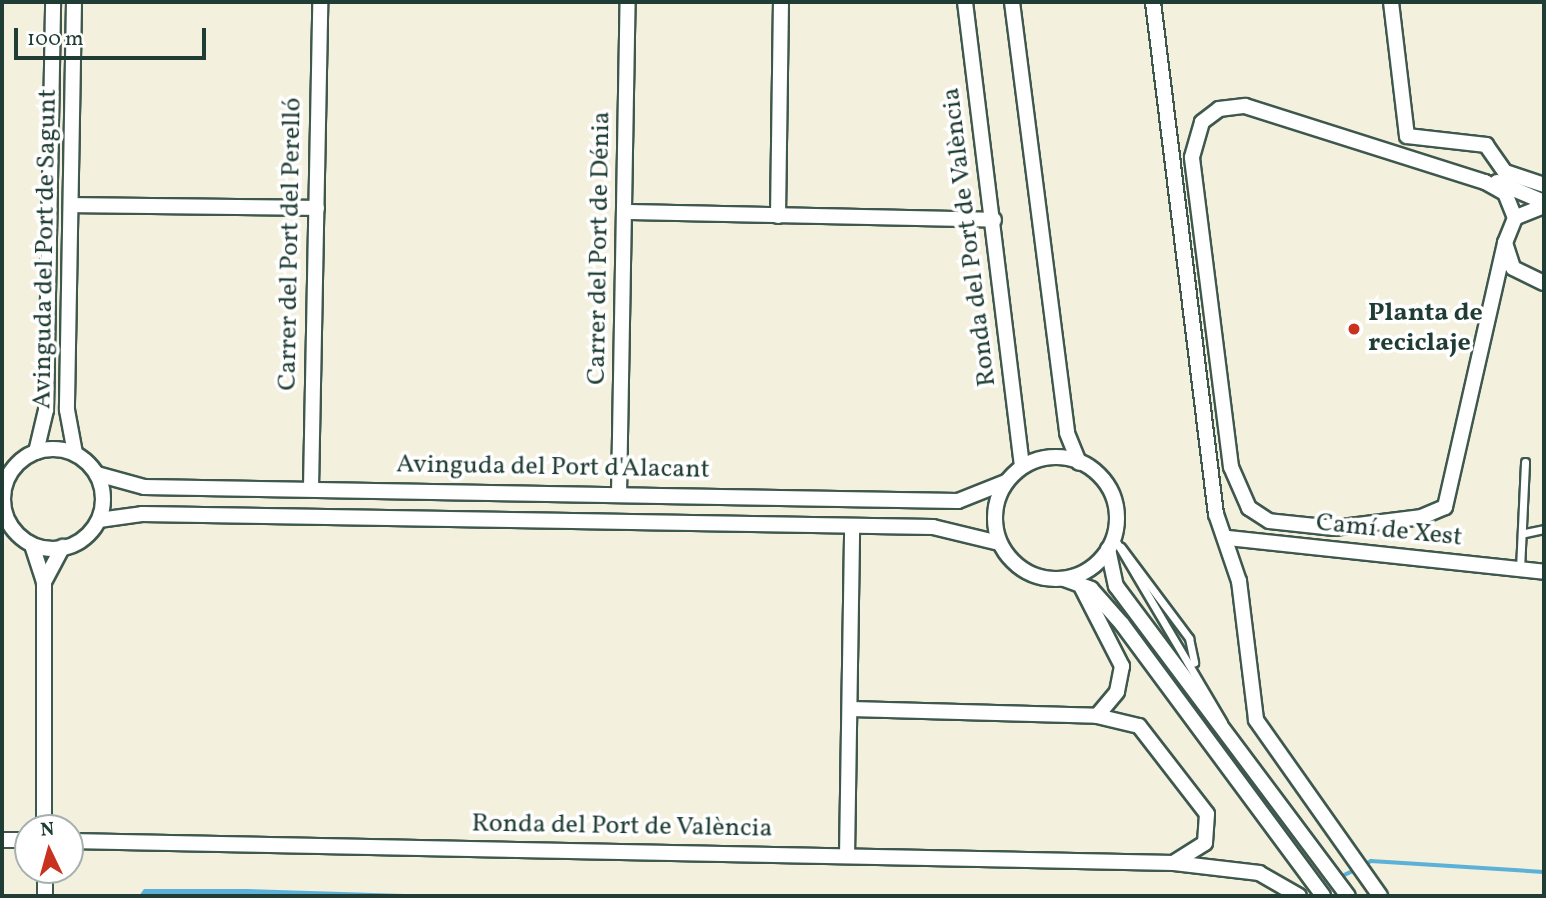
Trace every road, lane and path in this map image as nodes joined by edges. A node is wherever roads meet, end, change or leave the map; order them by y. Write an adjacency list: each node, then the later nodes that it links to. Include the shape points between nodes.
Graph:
1 (53, 2): 23 (street, Avinguda del Port de Sagunt, via 46,410)
2 (74, 2): 13 (street, Avinguda del Port de Sagunt)
3 (320, 2): 14 (street, Carrer del Port del Perelló)
4 (628, 2): 15 (street, Carrer del Port de Dénia)
5 (781, 2): 16 (street)
6 (965, 2): 18 (street, Ronda del Port de València)
7 (1012, 2): 26 (street, via 1067,433)
8 (1153, 2): 37 (street, via 1216,514)
9 (1391, 2): 11 (street, via 1407,136 1486,145 1505,172)
10 (1485, 182): 12 (street); 17 (street, via 1505,193); 22 (street, via 1245,106 1219,109 1202,122 1192,157 1231,467 1249,508 1269,521 1334,528 1422,517 1446,507)
11 (1544, 185)
12 (1544, 204): 17 (street)
13 (71, 205): 14 (street); 24 (street, Avinguda del Port de Sagunt, via 67,410)
14 (317, 208): 31 (street, Carrer del Port del Perelló)
15 (625, 212): 16 (street); 32 (street, Carrer del Port de Dénia)
16 (778, 216): 18 (street)
17 (1515, 218): 19 (street)
18 (994, 220): 27 (street, Ronda del Port de València)
19 (1505, 243): 20 (street, via 1508,261); 22 (street)
20 (1528, 279): 21 (street); 22 (street)
21 (1544, 282)
22 (1497, 292)
23 (36, 452): 24 (street); 30 (street, via 17,463)
24 (75, 453): 28 (street)
25 (1525, 462): 36 (lane)
26 (1079, 463): 27 (street, via 1046,458); 39 (street, via 1094,470 1114,499)
27 (1022, 467): 29 (street)
28 (97, 474): 31 (street, Avinguda del Port d'Alacant, via 144,487); 33 (street, via 103,493)
29 (1006, 482): 32 (street, Avinguda del Port d'Alacant, via 958,501); 38 (street, via 994,518)
30 (3, 487): 40 (street, via 5,515)
31 (311, 488): 32 (street, Avinguda del Port d'Alacant)
32 (619, 494)
33 (99, 520): 34 (street, Avinguda del Port d'Alacant, via 167,514); 41 (street, via 75,544)
34 (852, 526): 38 (street, Avinguda del Port d'Alacant, via 933,527); 47 (street)
35 (1544, 529): 36 (lane)
36 (1525, 533): 42 (lane)
37 (1228, 538): 42 (street, Camí de Xest); 57 (street, via 1256,720)
38 (999, 543): 44 (street, via 1020,569)
39 (1111, 544): 44 (street, via 1093,566); 49 (lane, via 1195,671); 49 (street, via 1116,586)
40 (32, 545): 41 (street); 45 (street)
41 (63, 547): 45 (street)
42 (1520, 569): 43 (street, Camí de Xest)
43 (1544, 572)
44 (1064, 579): 46 (street)
45 (44, 582): 50 (street)
46 (1080, 585): 48 (street, via 1122,666 1117,692); 55 (street, via 1122,624)
47 (851, 709): 48 (street); 52 (street)
48 (1097, 716): 53 (street, via 1139,726 1201,799 1209,829 1205,843)
49 (1226, 733): 56 (street)
50 (44, 814)
51 (84, 841): 52 (street, Ronda del Port de València)
52 (847, 856): 53 (street, Ronda del Port de València)
53 (1174, 863): 54 (street, Ronda del Port de València, via 1259,873)
54 (1299, 896)
55 (1323, 896)
56 (1348, 896)
57 (1380, 896)

